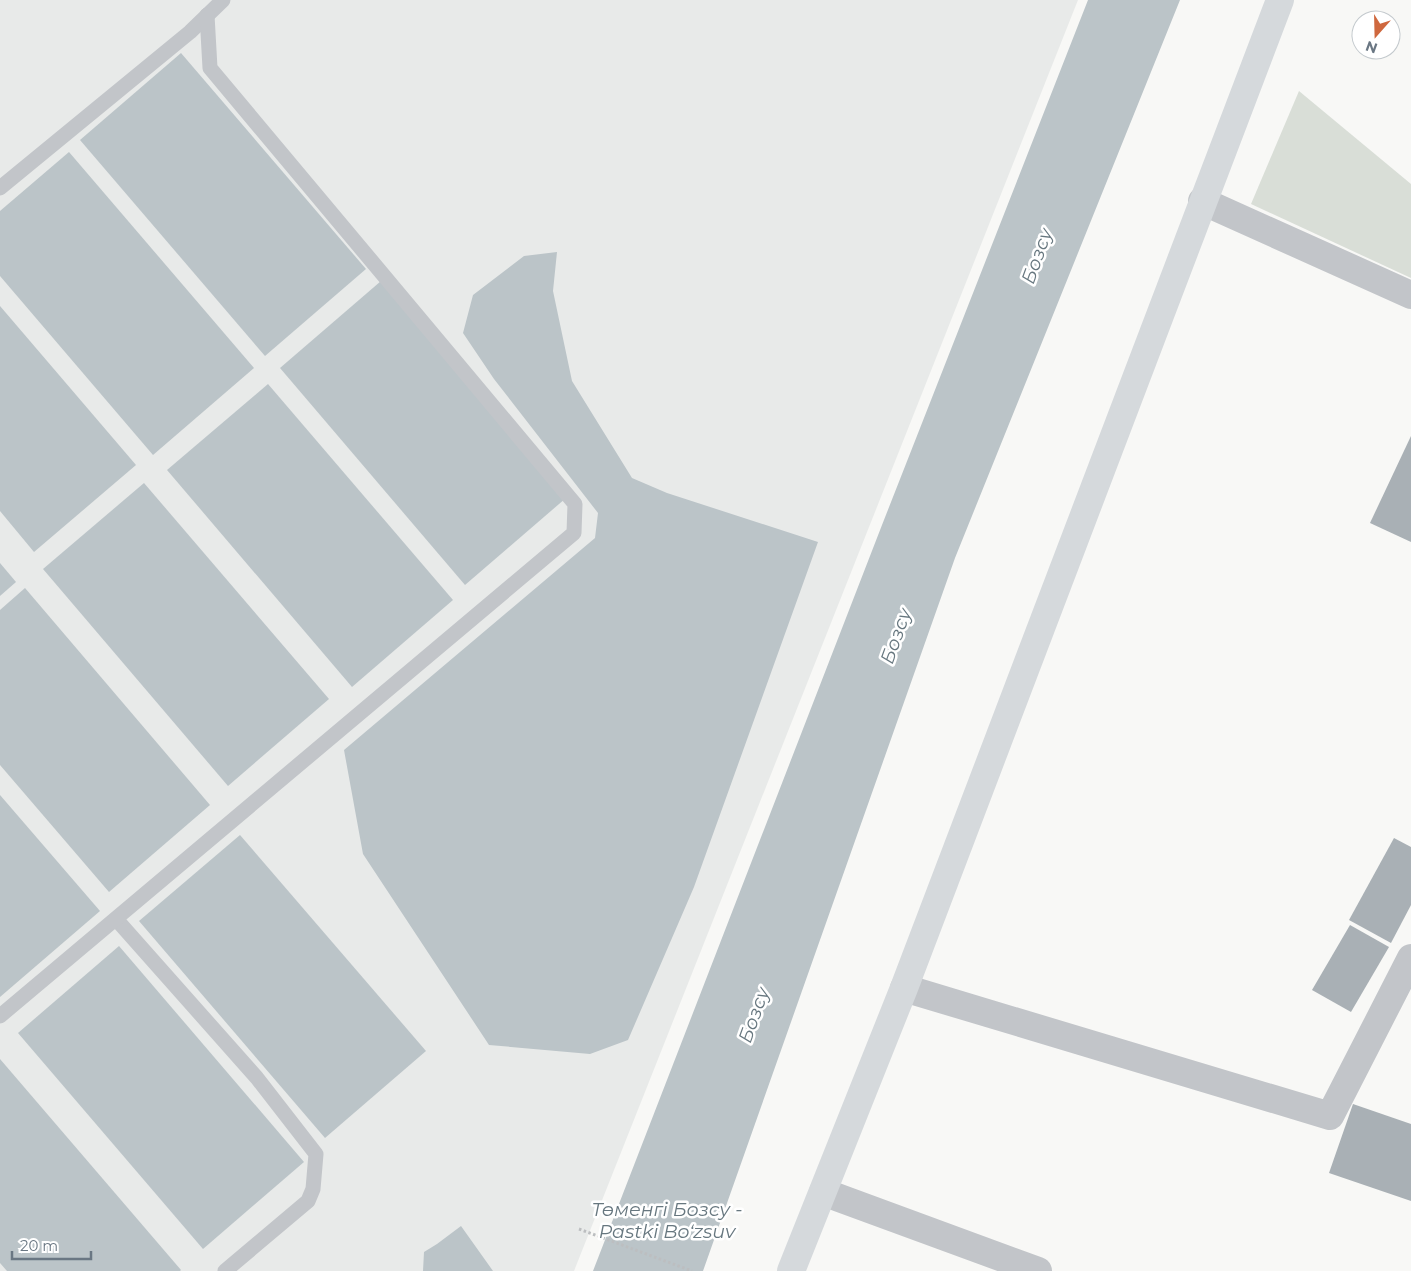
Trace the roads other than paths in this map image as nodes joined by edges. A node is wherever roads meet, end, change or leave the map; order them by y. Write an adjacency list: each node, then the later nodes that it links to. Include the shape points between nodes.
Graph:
1 (223, 0): 3 (lane)
2 (1280, 0): 5 (main road)
3 (207, 15): 4 (lane); 7 (lane, via 210,68 575,504 574,533)
4 (0, 188)
5 (1202, 201): 6 (street); 9 (main road)
6 (1411, 295)
7 (116, 919): 10 (lane); 12 (lane, via 257,1078 316,1154 308,1201)
8 (1411, 958): 9 (street, via 1330,1116)
9 (904, 988): 11 (main road)
10 (0, 1016)
11 (823, 1192): 13 (main road); 14 (street)
12 (224, 1271)
13 (791, 1271)
14 (1038, 1271)

